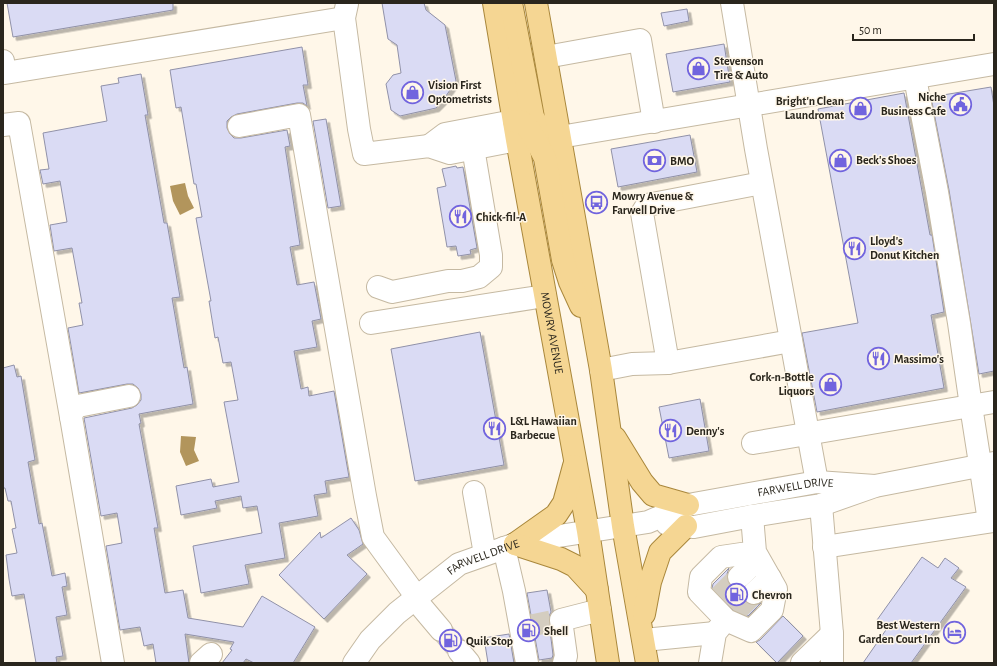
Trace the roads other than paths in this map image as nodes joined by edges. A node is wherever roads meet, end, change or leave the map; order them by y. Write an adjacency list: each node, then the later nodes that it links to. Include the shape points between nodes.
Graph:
1 (494, 3): 14 (main road, MOWRY AVENUE)
2 (511, 3): 15 (main road, via 533,116 545,132)
3 (536, 3): 6 (main road)
4 (732, 3): 10 (street)
5 (346, 10): 8 (street); 16 (street, via 364,154)
6 (546, 57): 11 (street, via 640,40); 15 (main road)
7 (994, 64): 9 (street)
8 (4, 72)
9 (915, 78): 10 (street); 28 (street, via 937,192)
10 (749, 106): 11 (street); 18 (street)
11 (654, 122): 15 (street)
12 (3, 125): 29 (street, via 19,123)
13 (239, 126): 50 (street, via 299,116 373,537)
14 (515, 131): 16 (street, via 445,134); 17 (street); 20 (main road, MOWRY AVENUE); 22 (main road, via 522,122 538,142 545,158 563,260)
15 (560, 137): 22 (main road)
16 (429, 146): 17 (street, via 450,153)
17 (473, 148): 19 (street, via 491,253 491,267 479,277 462,282 448,281 392,292)
18 (762, 183): 23 (street); 24 (street, via 647,204 642,213)
19 (378, 287)
20 (545, 296): 21 (street); 33 (main road, MOWRY AVENUE)
21 (371, 323)
22 (596, 340): 25 (main road)
23 (791, 341): 24 (street); 31 (street)
24 (668, 363): 25 (street, via 632,364)
25 (601, 370): 30 (main road)
26 (129, 396): 29 (street, via 78,406)
27 (994, 402): 28 (street)
28 (971, 406): 31 (street); 34 (street)
29 (71, 417): 56 (street)
30 (610, 430): 39 (main road, via 642,482 653,495); 42 (main road)
31 (808, 433): 32 (street); 35 (street)
32 (753, 443)
33 (575, 460): 43 (main road, MOWRY AVENUE); 45 (main road, via 564,503 556,515)
34 (988, 465): 36 (street, FARWELL DRIVE); 41 (street)
35 (817, 482): 36 (street, FARWELL DRIVE); 39 (street, FARWELL DRIVE)
36 (875, 486): 38 (street, FARWELL DRIVE)
37 (474, 492): 45 (street)
38 (821, 505): 40 (street, FARWELL DRIVE); 44 (street)
39 (687, 516): 40 (street, FARWELL DRIVE, via 694,527); 42 (street, FARWELL DRIVE); 54 (main road, via 660,552 650,582)
40 (752, 516): 46 (street)
41 (992, 521): 44 (street)
42 (623, 526): 43 (street, FARWELL DRIVE); 54 (main road)
43 (588, 531): 45 (street, FARWELL DRIVE, via 521,542); 51 (main road, MOWRY AVENUE)
44 (824, 547): 55 (street)
45 (501, 549): 50 (street, FARWELL DRIVE, via 459,564); 51 (main road, via 561,559 575,566); 58 (street, via 525,626)
46 (757, 555): 47 (street); 48 (street); 52 (street, via 721,558 701,577 699,592)
47 (739, 577)
48 (770, 578): 49 (street); 52 (street, via 776,589 772,610 751,631)
49 (754, 593)
50 (415, 597): 53 (street); 57 (street, FARWELL DRIVE, via 370,640)
51 (598, 600): 59 (street, via 557,620 566,656); 60 (main road, MOWRY AVENUE)
52 (721, 613): 54 (street); 62 (street)
53 (441, 630)
54 (642, 633): 61 (main road)
55 (832, 634): 63 (street); 64 (street)
56 (113, 663)
57 (354, 663)
58 (528, 663)
59 (564, 663)
60 (608, 663)
61 (647, 663)
62 (710, 663)
63 (802, 663)
64 (832, 663)

